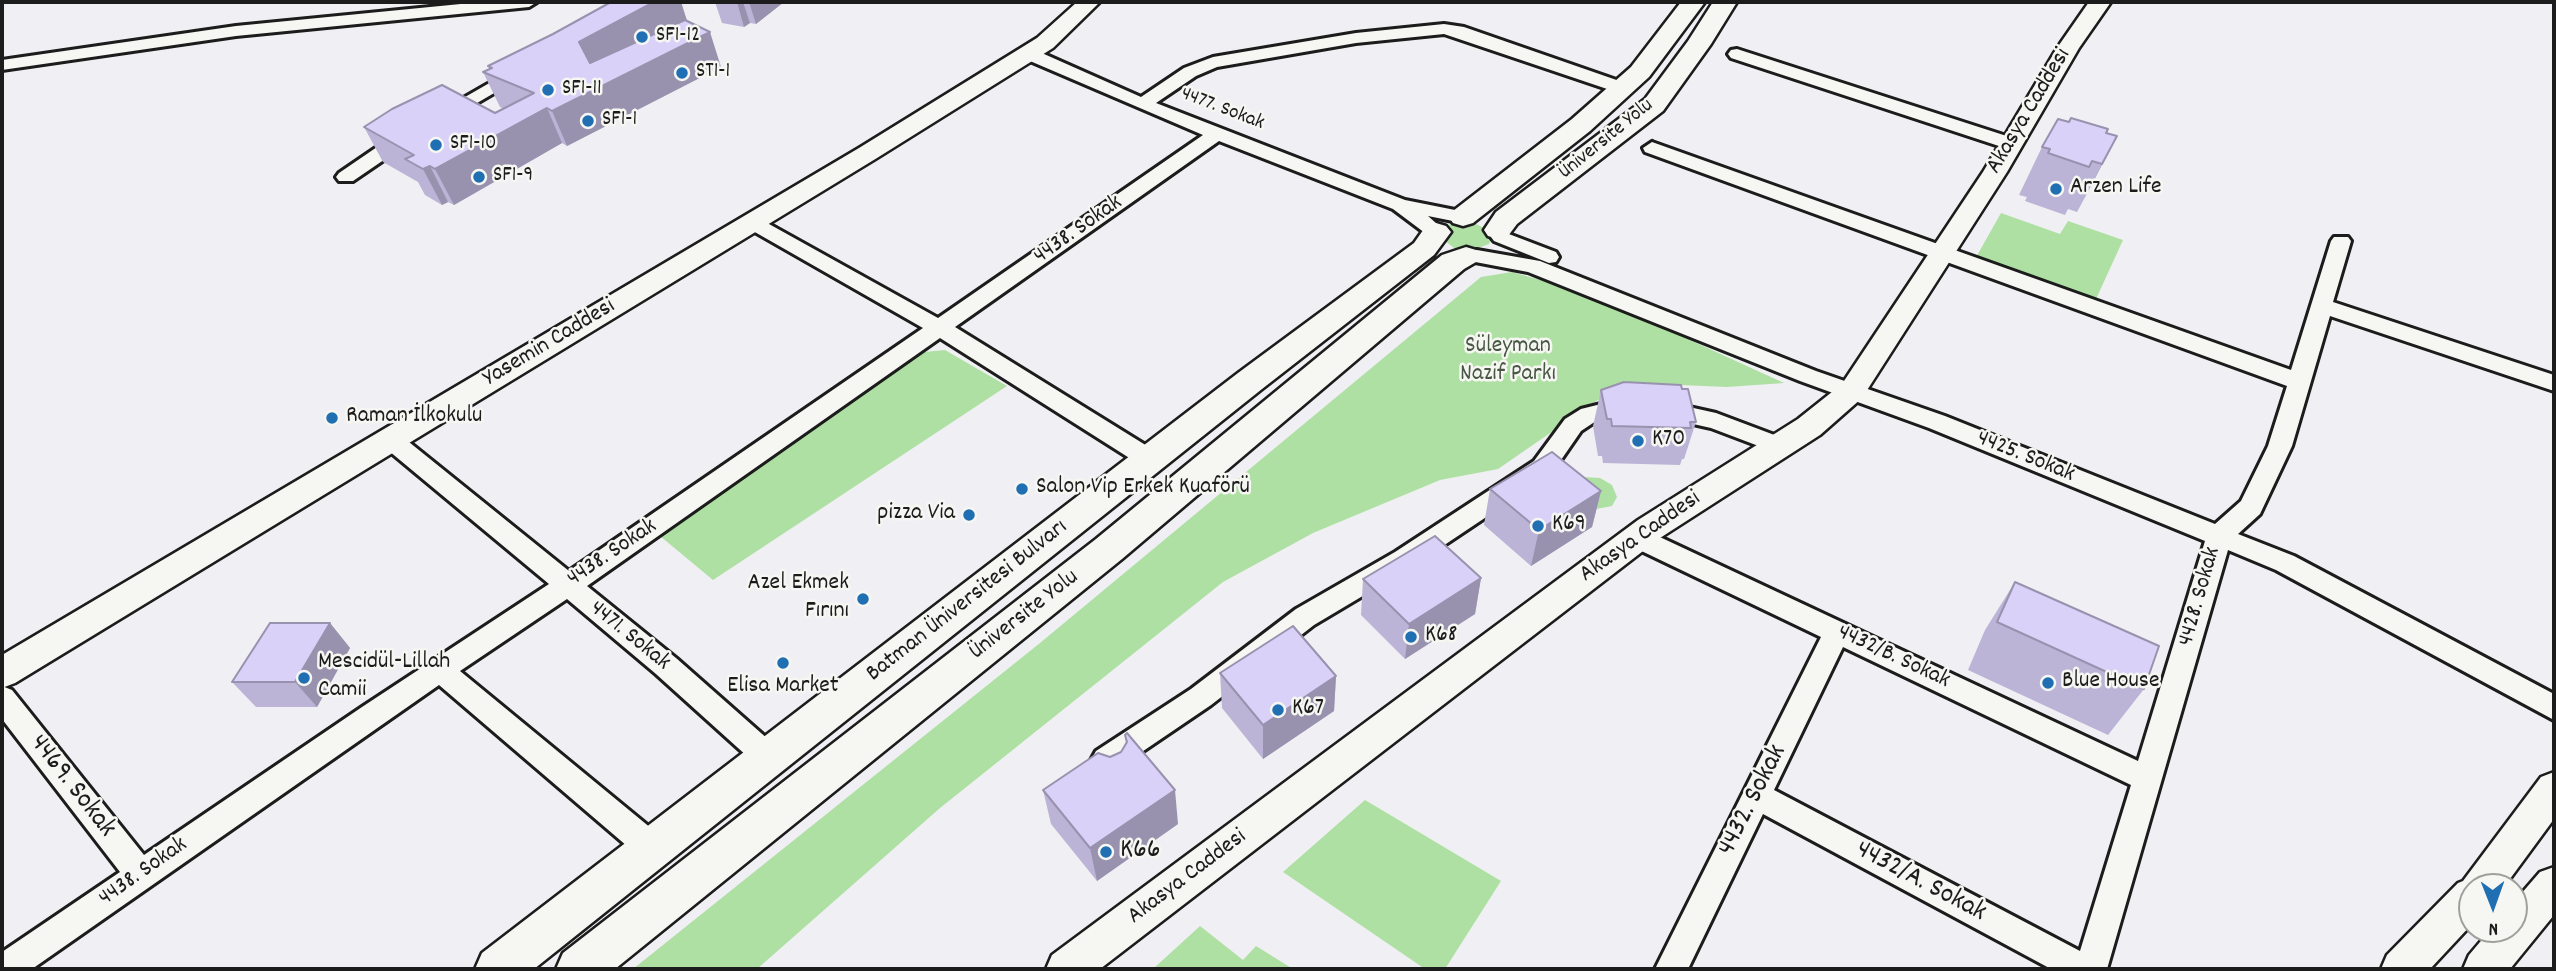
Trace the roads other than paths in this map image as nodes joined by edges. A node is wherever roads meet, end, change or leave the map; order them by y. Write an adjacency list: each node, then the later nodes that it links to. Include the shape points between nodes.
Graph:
1 (529, 2): 9 (street, via 236,31)
2 (1089, 2): 6 (street, Yasemin Caddesi)
3 (1693, 2): 10 (main road, Batman Üniversitesi Bulvarı)
4 (1725, 2): 19 (main road, Üniversite Yolu, via 1654,105 1506,218)
5 (2100, 2): 13 (street, Akasya Caddesi)
6 (1028, 54): 11 (street, 4477. Sokak); 17 (street, Yasemin Caddesi)
7 (1737, 54): 13 (street)
8 (540, 59): 15 (street, via 386,148)
9 (2, 65)
10 (1622, 88): 11 (street, via 1444,29 1356,38 1213,62); 18 (main road, Batman Üniversitesi Bulvarı, via 1581,125)
11 (1142, 104): 12 (street, 4477. Sokak)
12 (1218, 133): 16 (street, 4477. Sokak); 24 (street, 4438. Sokak)
13 (2012, 144): 21 (street, Akasya Caddesi)
14 (1652, 148): 21 (street)
15 (345, 177)
16 (1400, 205): 18 (street); 18 (street)
17 (754, 222): 24 (street); 28 (street, Yasemin Caddesi)
18 (1450, 224): 19 (main road, via 1483,220); 22 (main road, via 1439,244); 30 (main road, Batman Üniversitesi Bulvarı, via 1424,249)
19 (1499, 234): 22 (main road, Üniversite Yolu, via 1495,249); 27 (street)
20 (2341, 241): 23 (street, 4428. Sokak)
21 (1943, 253): 25 (street); 27 (street, Akasya Caddesi)
22 (1471, 256): 27 (street, 4425. Sokak, via 1533,266 1808,376); 51 (main road, Üniversite Yolu, via 1452,262 1109,549)
23 (2322, 306): 25 (street, 4428. Sokak); 26 (street)
24 (940, 328): 30 (street); 33 (street, 4438. Sokak)
25 (2300, 382): 31 (street, 4428. Sokak, via 2280,446 2251,507)
26 (2554, 383)
27 (1855, 387): 29 (street, Akasya Caddesi, via 1809,427); 31 (street, 4425. Sokak)
28 (391, 440): 33 (street, 4471. Sokak); 36 (street, Yasemin Caddesi)
29 (1777, 445): 32 (street, Akasya Caddesi); 40 (street, via 1716,421 1671,411 1617,408 1589,415 1573,425 1544,467 1404,559 1305,617 1106,760)
30 (1151, 460): 39 (main road, Batman Üniversitesi Bulvarı)
31 (2219, 536): 38 (street, 4425. Sokak, via 2285,563); 41 (street, 4428. Sokak)
32 (1638, 538): 34 (street, 4432/B. Sokak); 52 (street, Akasya Caddesi)
33 (566, 585): 35 (street, 4438. Sokak); 39 (street, 4471. Sokak)
34 (1837, 632): 41 (street, 4432/B. Sokak); 43 (street, 4432. Sokak)
35 (440, 670): 44 (street); 46 (street, 4438. Sokak)
36 (2, 673)
37 (2, 698): 46 (street, 4469. Sokak)
38 (2554, 708)
39 (768, 757): 44 (main road, Batman Üniversitesi Bulvarı)
40 (1115, 775)
41 (2147, 779): 55 (street, 4428. Sokak)
42 (2554, 789): 45 (street)
43 (1757, 796): 53 (street, 4432. Sokak); 54 (street, 4432/A. Sokak)
44 (652, 848): 50 (main road, Batman Üniversitesi Bulvarı)
45 (2491, 873)
46 (141, 875): 49 (street, 4438. Sokak)
47 (2554, 885): 57 (street)
48 (2458, 911): 56 (street)
49 (5, 969)
50 (498, 969)
51 (579, 969)
52 (1067, 969)
53 (1671, 969)
54 (2083, 969)
55 (2091, 969)
56 (2402, 969)
57 (2484, 969)

